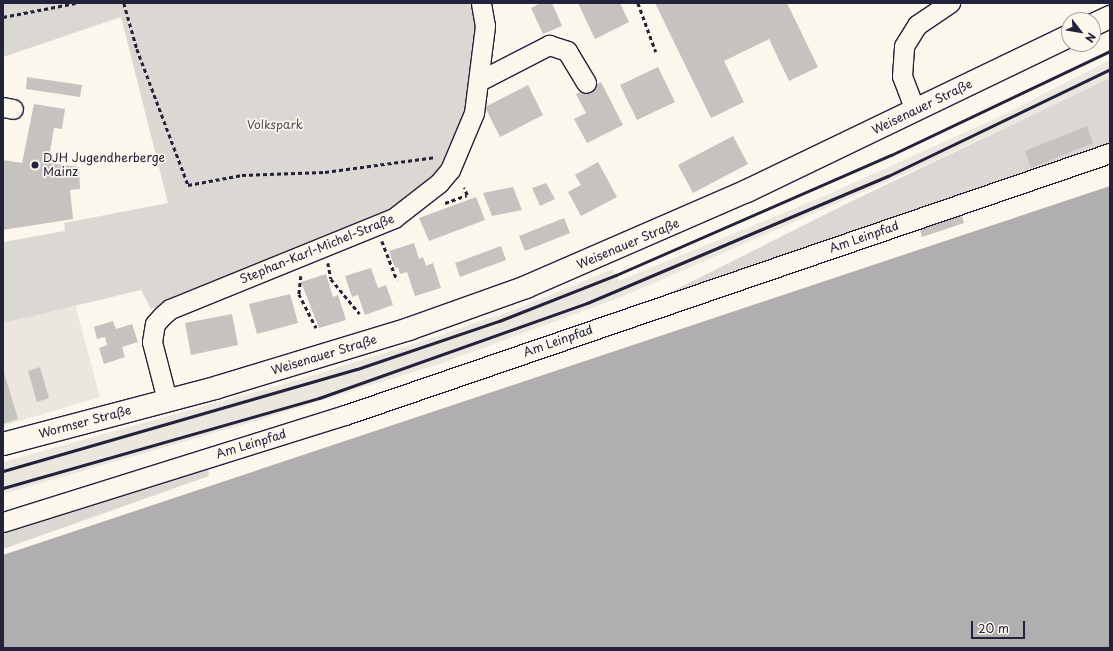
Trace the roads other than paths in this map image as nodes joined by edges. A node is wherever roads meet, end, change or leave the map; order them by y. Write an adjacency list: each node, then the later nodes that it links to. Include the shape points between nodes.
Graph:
1 (481, 3): 6 (street, Stephan-Karl-Michel-Straße, via 485,26)
2 (950, 3): 8 (street, via 917,25 904,46 902,76)
3 (1110, 16): 4 (main road)
4 (1101, 21)
5 (1061, 40): 8 (main road, Weisenauer Straße)
6 (479, 81): 7 (street, via 549,45 567,51); 10 (street, Stephan-Karl-Michel-Straße, via 470,127 439,184 394,218 170,309 158,320 152,342)
7 (586, 83)
8 (914, 110): 10 (main road, Weisenauer Straße, via 668,227 526,287 409,329)
9 (1110, 153): 12 (street, Am Leinpfad, via 344,415)
10 (167, 400): 11 (main road, Wormser Straße)
11 (3, 444)
12 (3, 522)

